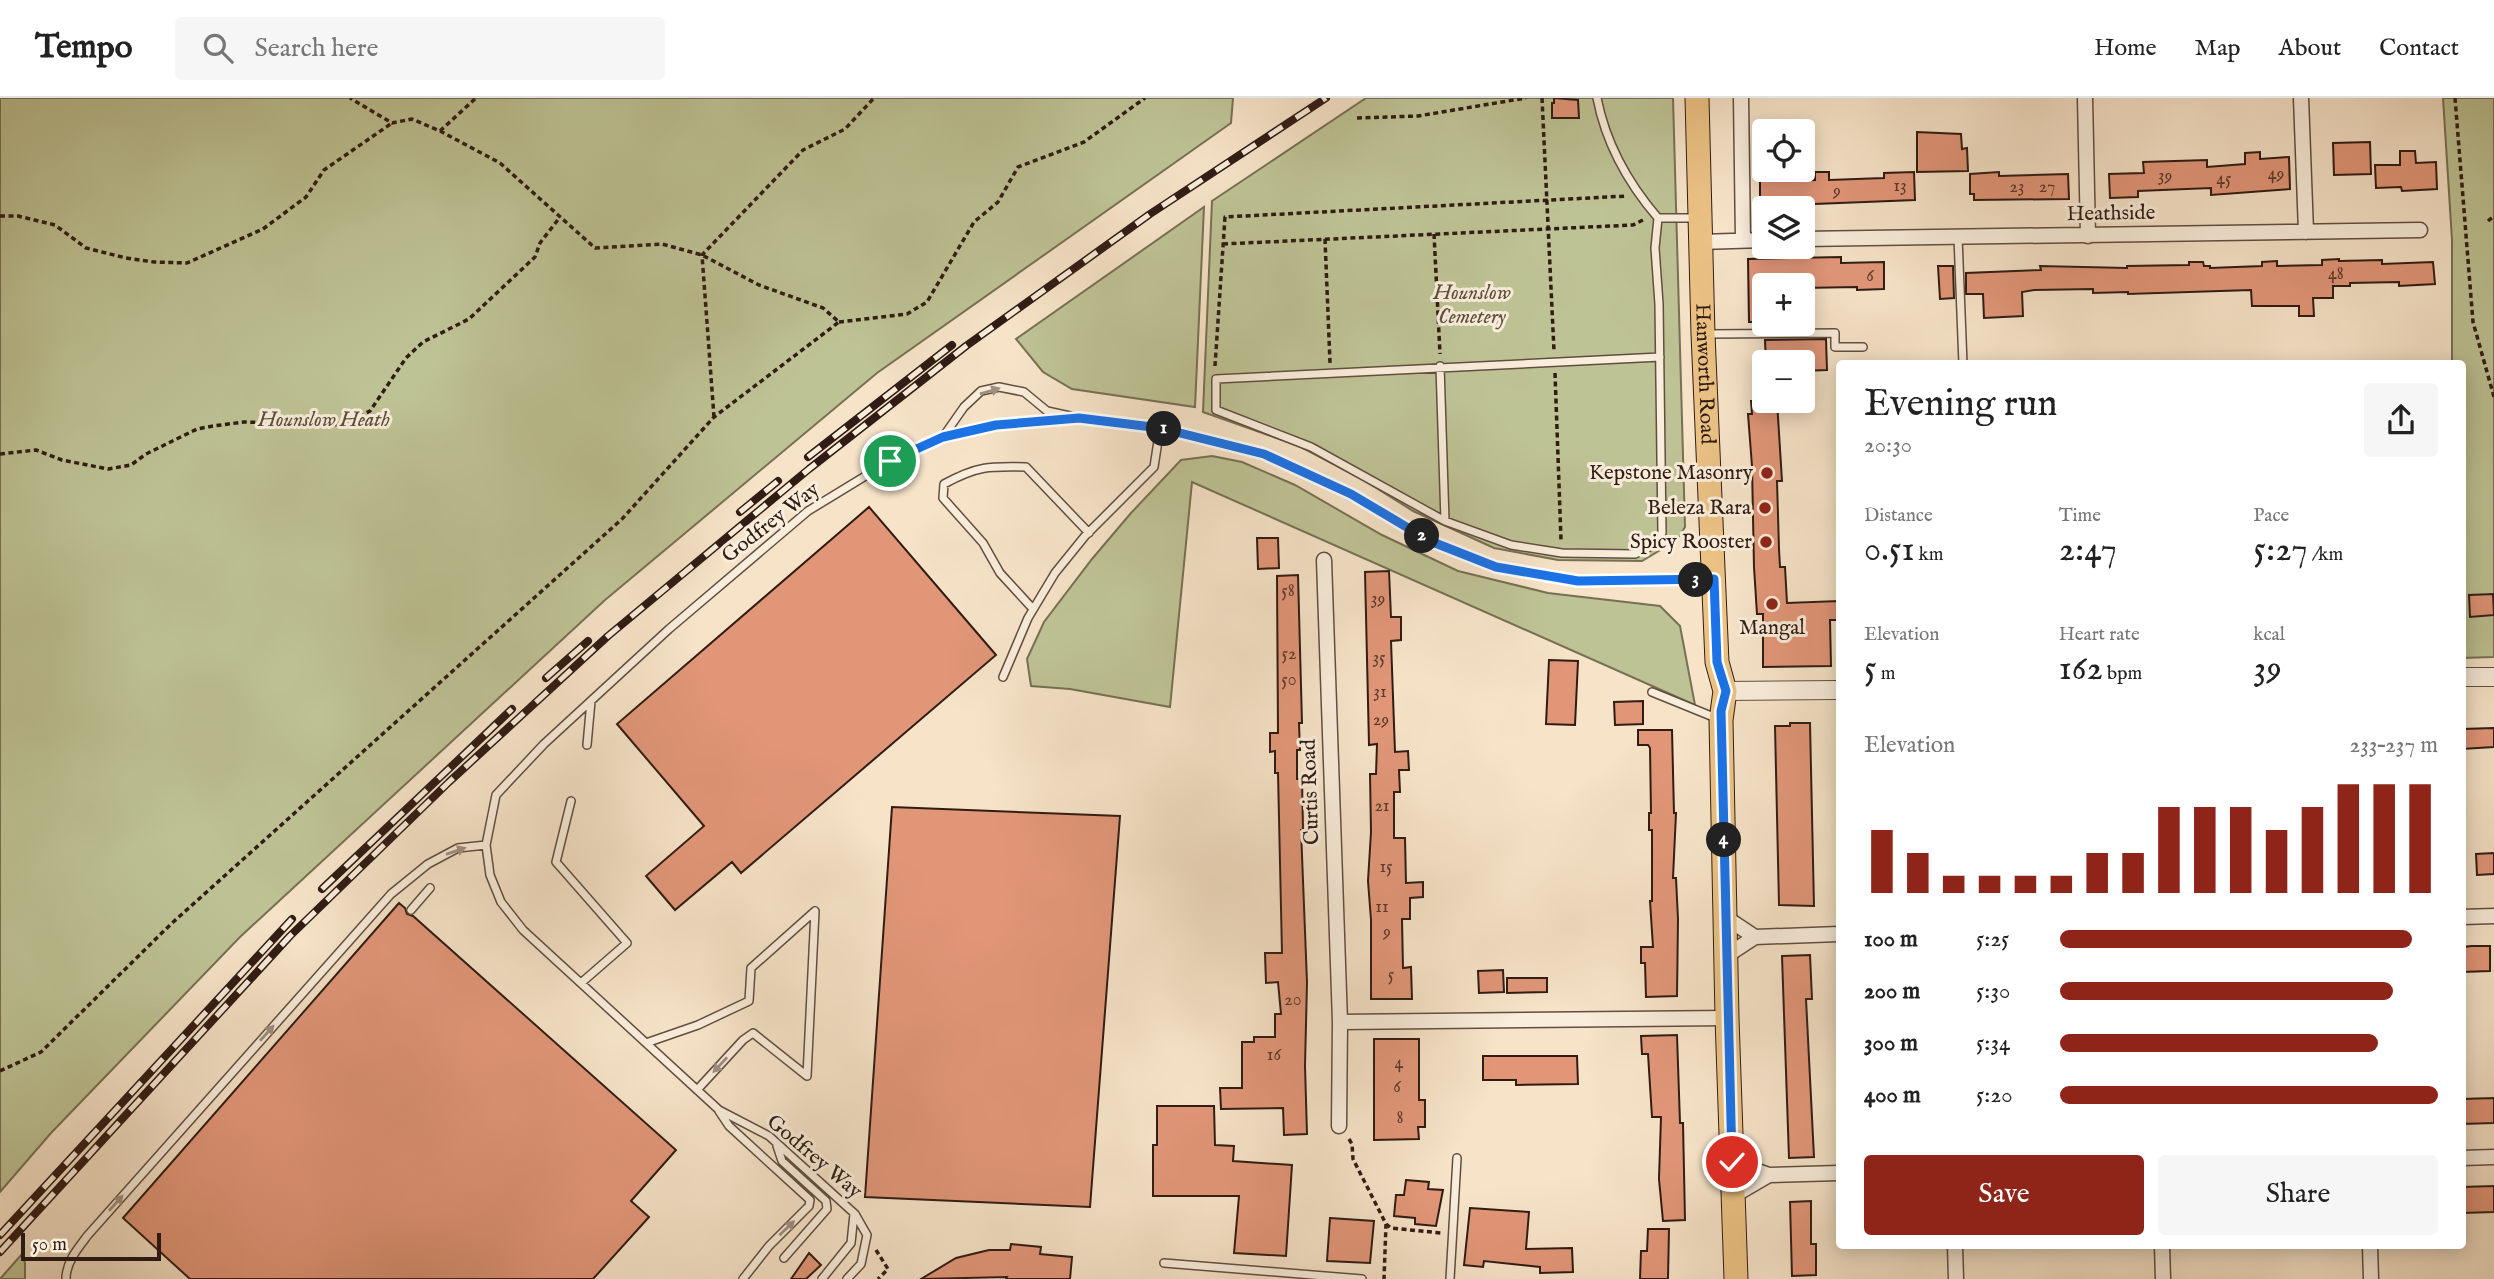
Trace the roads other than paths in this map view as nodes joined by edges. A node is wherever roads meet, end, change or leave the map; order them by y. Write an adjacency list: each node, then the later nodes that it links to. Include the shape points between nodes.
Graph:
1 (1597, 98): 6 (lane, via 1619,165)
2 (1697, 98): 7 (main road, Hanworth Road)
3 (1741, 98): 13 (street)
4 (2085, 98): 11 (street)
5 (2301, 98): 9 (street)
6 (1656, 216): 7 (lane); 18 (lane)
7 (1699, 219): 15 (main road, Hanworth Road)
8 (2420, 230): 9 (street, Heathside)
9 (2306, 232): 11 (street, Heathside)
10 (1958, 236): 11 (street, Heathside); 12 (street, Heathside); 19 (lane)
11 (2088, 236)
12 (1815, 239)
13 (1743, 240): 14 (street); 15 (street)
14 (1752, 240)
15 (1700, 242): 16 (main road, Hanworth Road)
16 (1703, 334): 17 (lane, via 1835,333 1835,348); 27 (main road, Hanworth Road)
17 (1863, 347)
18 (1660, 357): 20 (lane); 24 (lane, via 1662,533 1653,545 1635,554 1562,553 1511,545)
19 (1963, 360)
20 (1440, 366): 24 (lane); 24 (lane, via 1216,379 1216,410 1311,447)
21 (1079, 418): 22 (lane, Godfrey Way); 23 (lane, Godfrey Way, via 996,425); 23 (lane, one-way to 21, via 981,391 999,387 1024,392 1047,411)
22 (1160, 428): 25 (lane, via 1154,467); 27 (lane, Godfrey Way, via 1264,454 1351,494 1430,541 1496,567 1578,581)
23 (943, 437): 35 (lane, Godfrey Way, via 890,461 808,511)
24 (1445, 521)
25 (1088, 533): 28 (lane); 28 (lane, via 1026,467 968,471 944,484 943,498)
26 (1324, 560): 50 (street, Curtis Road)
27 (1714, 579): 33 (main road, Hanworth Road, via 1717,662)
28 (1033, 609): 29 (lane)
29 (1003, 677)
30 (2466, 677): 31 (street)
31 (2494, 677)
32 (1836, 690): 33 (street)
33 (1726, 691): 36 (main road, Hanworth Road)
34 (1652, 692): 36 (lane)
35 (591, 701): 37 (lane); 39 (lane, Godfrey Way, via 496,795)
36 (1721, 720): 43 (main road, Hanworth Road)
37 (587, 745)
38 (571, 800): 48 (lane, via 556,862 628,943)
39 (486, 845): 48 (lane, Godfrey Way, via 490,875 501,902 523,930); 69 (lane, one-way to 39, via 66,1270 88,1235 391,894 428,864 458,848)
40 (430, 888): 41 (lane)
41 (411, 910)
42 (2494, 916): 44 (street)
43 (1725, 917): 46 (street); 47 (main road, Hanworth Road)
44 (2466, 917)
45 (1836, 934): 46 (street)
46 (1755, 937): 47 (street)
47 (1726, 956): 49 (main road, Hanworth Road)
48 (581, 983): 51 (lane, Godfrey Way)
49 (1727, 1017): 50 (street); 59 (main road, Hanworth Road)
50 (1340, 1022): 54 (street, Curtis Road)
51 (646, 1043): 52 (lane, Godfrey Way); 52 (lane, one-way to 52, via 749,1001 751,968 815,911 807,1076 753,1033)
52 (697, 1090): 53 (lane, Godfrey Way)
53 (719, 1110): 55 (lane, Godfrey Way, via 769,1136); 70 (lane, one-way to 53, via 810,1200 729,1126)
54 (1339, 1126)
55 (777, 1145): 63 (lane, Godfrey Way); 67 (lane, via 782,1161 826,1201 827,1209)
56 (2494, 1157): 58 (street)
57 (1457, 1158): 74 (lane)
58 (2466, 1158)
59 (1732, 1162): 61 (street); 62 (main road, Hanworth Road)
60 (1836, 1173): 61 (street)
61 (1769, 1175): 62 (street)
62 (1733, 1196): 75 (main road, Hanworth Road)
63 (855, 1214): 71 (lane, via 851,1243); 72 (lane, Godfrey Way, via 867,1235 861,1264)
64 (1955, 1249): 76 (street)
65 (2162, 1249): 77 (street)
66 (2370, 1249): 78 (street)
67 (784, 1258)
68 (1164, 1263): 73 (lane)
69 (66, 1279)
70 (743, 1279)
71 (822, 1279)
72 (847, 1279)
73 (1362, 1279)
74 (1450, 1279)
75 (1736, 1279)
76 (1956, 1279)
77 (2162, 1279)
78 (2371, 1279)

